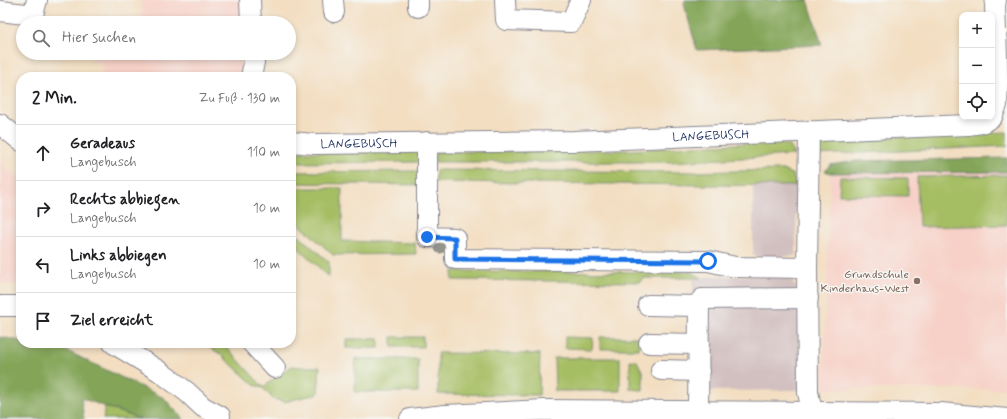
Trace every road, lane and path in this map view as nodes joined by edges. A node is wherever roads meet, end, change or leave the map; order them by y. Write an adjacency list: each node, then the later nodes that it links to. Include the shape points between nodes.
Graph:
1 (37, 0): 6 (street, via 33,15)
2 (250, 0): 7 (street)
3 (505, 0): 4 (street, via 506,20 571,22)
4 (581, 0)
5 (996, 0): 10 (street, via 998,82)
6 (0, 11)
7 (251, 16)
8 (254, 60): 9 (street)
9 (252, 72)
10 (995, 110)
11 (987, 120): 13 (street, LANGEBUSCH, via 968,125)
12 (0, 124): 14 (street)
13 (809, 131): 16 (street, LANGEBUSCH, via 574,141); 17 (street)
14 (16, 137)
15 (296, 142): 16 (street, LANGEBUSCH)
16 (428, 142): 17 (street, via 427,237 455,238 455,259 708,261 735,267)
17 (807, 268): 18 (street)
18 (808, 298): 22 (street, via 702,299); 32 (street, via 808,392)
19 (648, 305): 22 (street)
20 (0, 306): 21 (street)
21 (16, 306)
22 (699, 306): 24 (street)
23 (649, 343): 24 (street)
24 (699, 344): 30 (street)
25 (121, 348): 34 (street, via 159,371 203,407)
26 (147, 348): 34 (street, via 194,382 213,400)
27 (257, 348): 28 (street)
28 (275, 368)
29 (661, 370): 30 (street)
30 (699, 371): 31 (street)
31 (698, 411): 32 (street); 33 (street)
32 (812, 412): 36 (street, via 940,413)
33 (574, 415): 35 (street, via 545,410 445,414)
34 (221, 417)
35 (410, 419)
36 (1007, 419)

